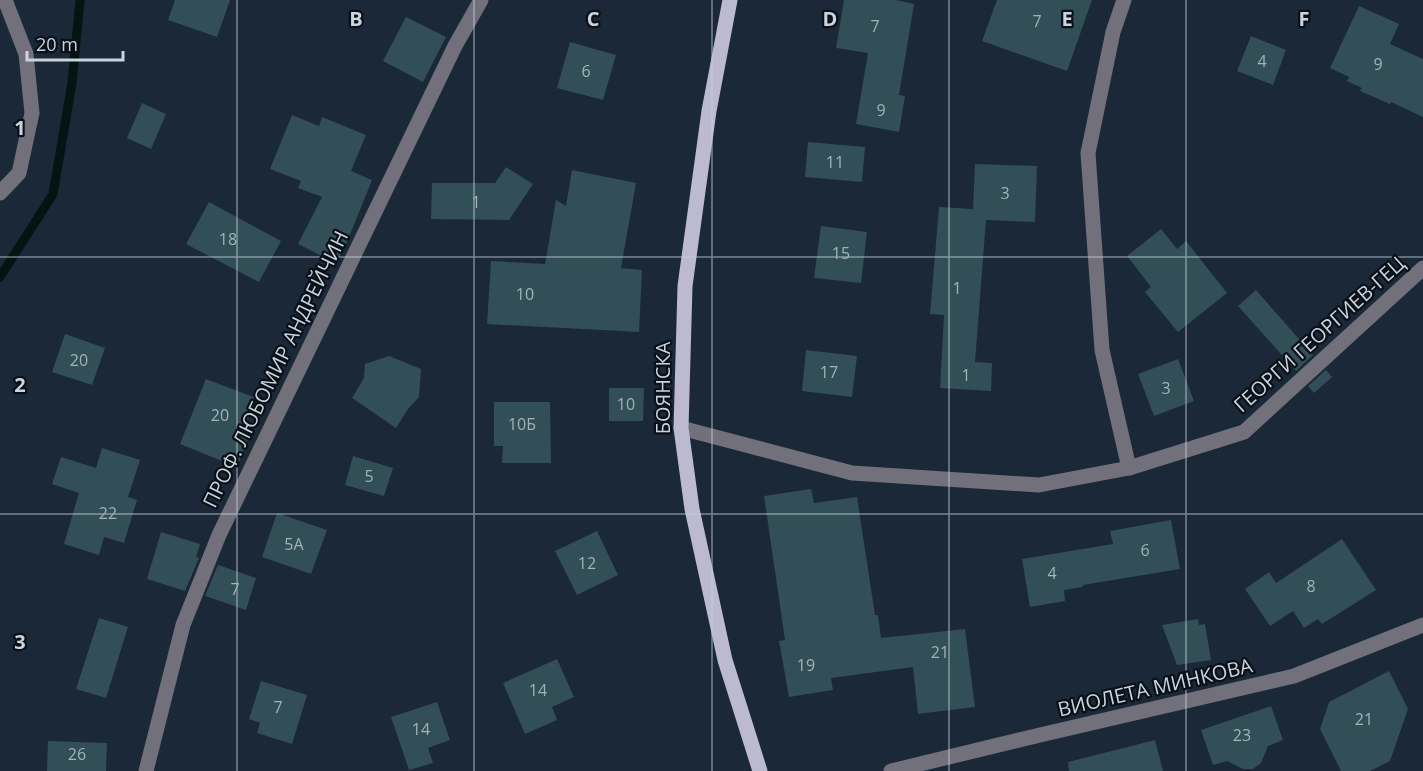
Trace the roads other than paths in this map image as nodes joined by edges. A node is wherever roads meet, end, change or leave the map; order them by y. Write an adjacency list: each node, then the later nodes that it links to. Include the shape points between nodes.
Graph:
1 (5, 0): 5 (street, via 26,54 32,113 19,174)
2 (481, 0): 10 (street, ПРОФ. ЛЮБОМИР АНДРЕЙЧИН, via 455,46 219,535 183,625)
3 (730, 0): 7 (main road, БОЯНСКА, via 709,111 685,286)
4 (1124, 0): 8 (street, via 1113,32 1088,153 1102,350)
5 (0, 192)
6 (1423, 268): 8 (street, ГЕОРГИ ГЕОРГИЕВ-ГЕЦ, via 1244,432)
7 (681, 428): 8 (street, ГЕОРГИ ГЕОРГИЕВ-ГЕЦ, via 852,473 1040,485); 11 (main road, БОЯНСКА, via 692,509 725,660)
8 (1129, 468)
9 (1423, 625): 12 (street, ВИОЛЕТА МИНКОВА, via 1294,676)
10 (146, 771)
11 (760, 771)
12 (891, 771)

